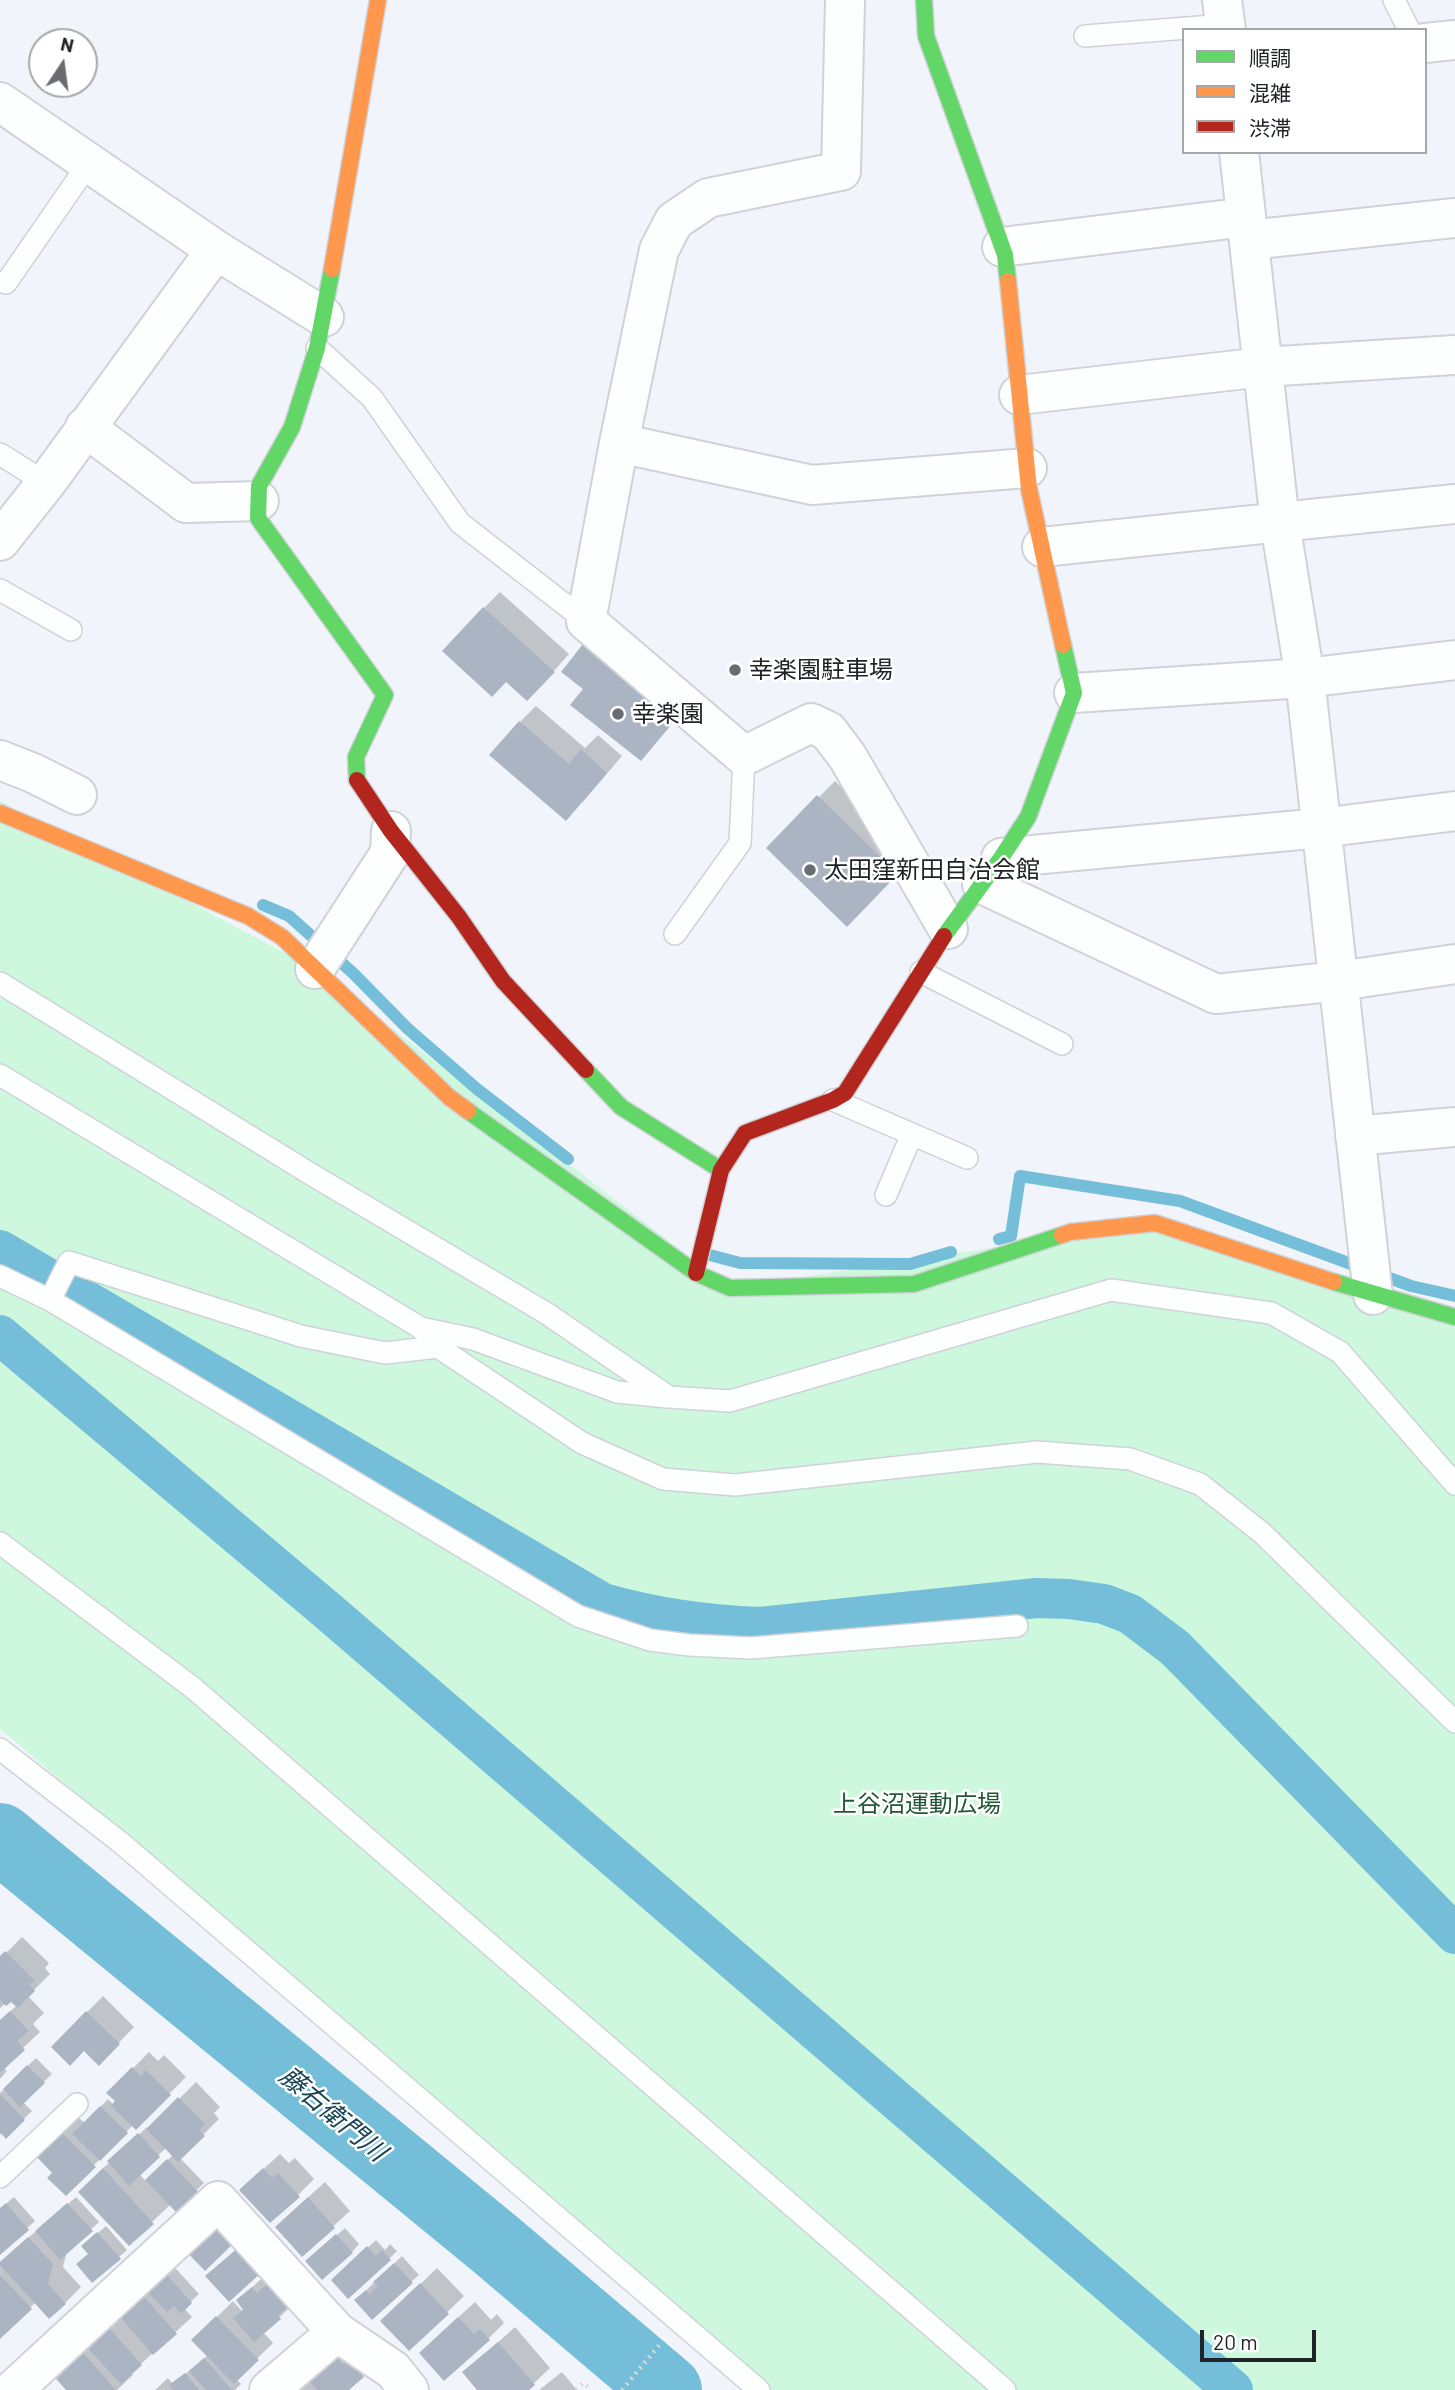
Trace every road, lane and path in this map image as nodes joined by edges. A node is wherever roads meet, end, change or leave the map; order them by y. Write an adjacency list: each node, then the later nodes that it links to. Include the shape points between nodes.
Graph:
1 (377, 0): 18 (street)
2 (845, 0): 23 (street, via 841,171 708,198 674,221 659,250)
3 (924, 0): 15 (street, via 926,36)
4 (1394, 0): 6 (lane)
5 (1224, 18): 7 (lane)
6 (1408, 28)
7 (1085, 36)
8 (1455, 40): 9 (street)
9 (1427, 43)
10 (0, 102): 12 (street)
11 (1239, 154): 14 (street)
12 (89, 163): 16 (street); 17 (lane)
13 (1455, 218): 14 (street)
14 (1248, 229): 15 (street); 20 (street)
15 (1002, 247): 21 (street)
16 (216, 250): 18 (street); 22 (street)
17 (6, 283)
18 (321, 333): 27 (street, via 292,427 259,486); 33 (lane, via 460,523)
19 (1455, 355): 20 (street)
20 (1263, 367): 21 (street); 29 (street)
21 (1019, 395): 25 (street)
22 (85, 427): 26 (street); 27 (street, via 186,503)
23 (619, 443): 25 (street, via 812,485); 33 (street)
24 (0, 454): 26 (lane)
25 (1027, 468): 31 (street)
26 (46, 483): 30 (street)
27 (259, 501): 44 (street, via 258,518 386,695 356,757 357,779)
28 (1455, 504): 29 (street)
29 (1280, 523): 31 (street); 36 (street)
30 (0, 541)
31 (1042, 547): 37 (street)
32 (0, 590): 34 (lane)
33 (586, 621): 38 (street)
34 (71, 630)
35 (1455, 660): 36 (street)
36 (1305, 678): 37 (street); 43 (street)
37 (1074, 693): 45 (street, via 1028,817)
38 (744, 756): 46 (street, via 811,723 828,731); 47 (lane, via 740,843)
39 (0, 760): 40 (street)
40 (77, 794)
41 (1455, 811): 43 (street)
42 (0, 813): 49 (street, via 248,916 282,937)
43 (1321, 828): 45 (street); 51 (street)
44 (390, 831): 49 (street, via 390,853); 60 (street, via 503,981 621,1107)
45 (991, 871): 46 (street); 51 (street, via 1216,994)
46 (948, 929): 50 (street)
47 (675, 934)
48 (1455, 964): 51 (street)
49 (315, 970): 62 (street, via 449,1097)
50 (921, 972): 53 (lane); 55 (street, via 845,1093)
51 (1339, 981): 58 (street)
52 (0, 983): 69 (lane, via 546,1313)
53 (1062, 1044)
54 (0, 1075): 67 (lane)
55 (833, 1100): 57 (lane); 60 (street, via 745,1133)
56 (1455, 1127): 58 (street)
57 (912, 1134): 59 (lane); 61 (lane)
58 (1355, 1136): 64 (street)
59 (967, 1158)
60 (721, 1170): 62 (street)
61 (886, 1195)
62 (696, 1273): 64 (street, via 730,1288 914,1284 1071,1232 1155,1223)
63 (0, 1276): 65 (lane)
64 (1373, 1295): 66 (street)
65 (50, 1300): 68 (lane, via 69,1262 301,1336 385,1353); 72 (lane, via 578,1616 650,1640 751,1648)
66 (1455, 1317)
67 (421, 1328): 68 (lane); 69 (lane, via 473,1339 617,1392)
68 (438, 1347): 73 (lane, via 582,1443 663,1479 735,1485 1037,1452 1130,1459 1176,1475 1199,1484 1262,1533)
69 (669, 1397): 70 (lane, via 730,1401 1111,1290 1271,1313 1339,1352)
70 (1455, 1484)
71 (0, 1542): 86 (lane, via 192,1687)
72 (1017, 1626)
73 (1455, 1722)
74 (0, 1749): 77 (lane, via 131,1851)
75 (77, 2105): 76 (lane)
76 (0, 2177)
77 (680, 2321): 84 (path); 85 (lane)
78 (337, 2332): 79 (street, via 218,2201); 80 (street); 81 (street, via 393,2370)
79 (14, 2390)
80 (269, 2390)
81 (409, 2390)
82 (576, 2390): 83 (path, via 583,2383)
83 (592, 2390)
84 (622, 2390)
85 (759, 2390)
86 (1005, 2390)

